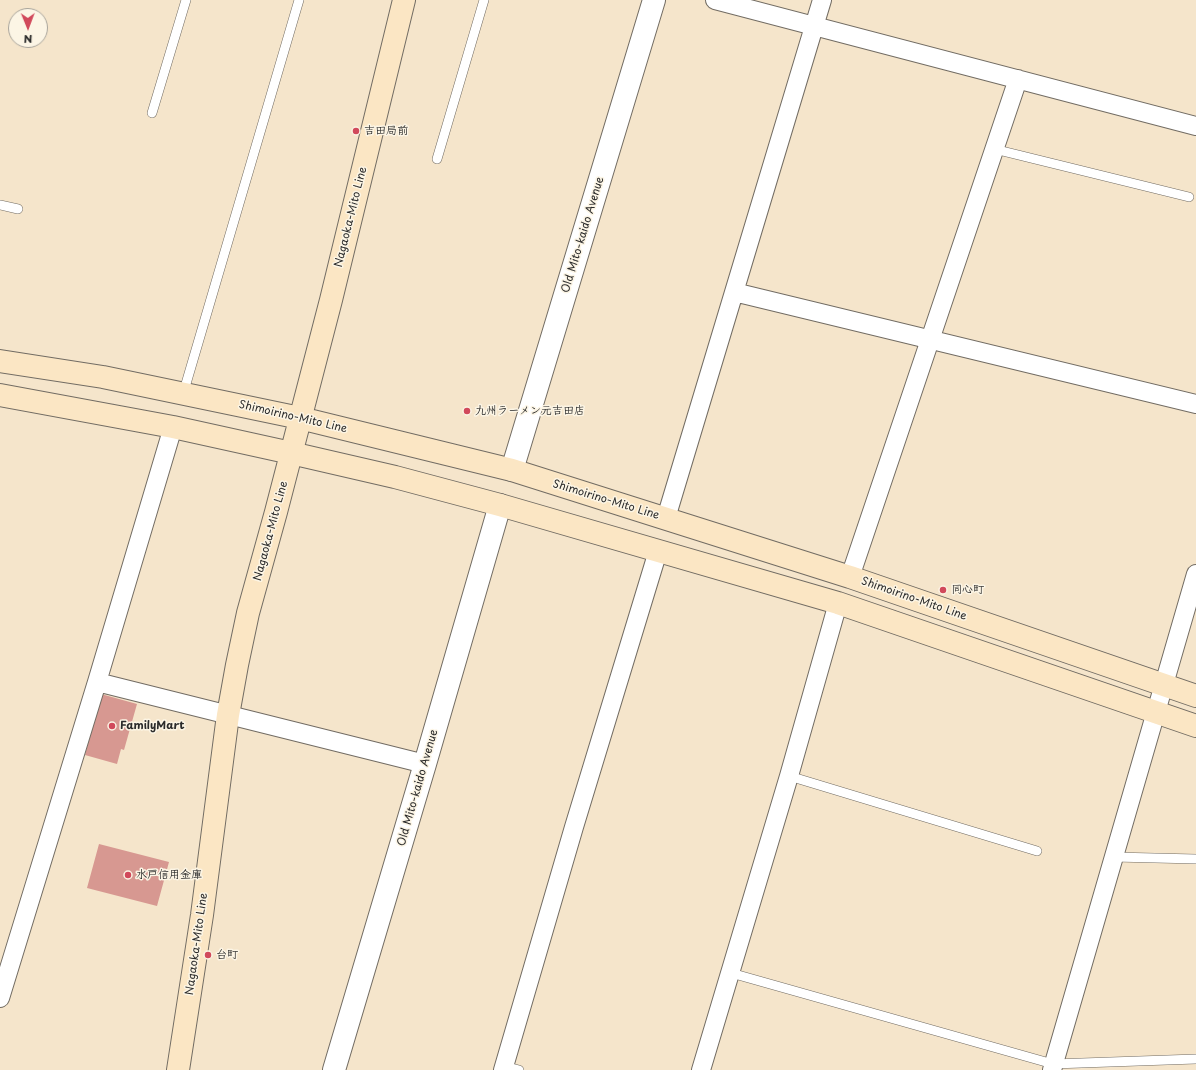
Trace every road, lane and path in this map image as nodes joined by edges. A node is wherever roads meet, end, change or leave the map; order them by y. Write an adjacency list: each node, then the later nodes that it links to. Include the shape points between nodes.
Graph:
1 (186, 0): 10 (lane)
2 (299, 0): 20 (lane)
3 (404, 0): 23 (main road, Nagaoka-Mito Line)
4 (484, 0): 13 (lane)
5 (654, 0): 26 (street, Old Mito-kaido Avenue)
6 (715, 0): 8 (street)
7 (822, 0): 8 (street)
8 (814, 26): 9 (street); 17 (street)
9 (1018, 79): 11 (street); 12 (street)
10 (152, 113)
11 (1196, 126)
12 (994, 149): 14 (lane); 18 (street)
13 (437, 158)
14 (1189, 197)
15 (0, 205): 16 (lane)
16 (18, 210)
17 (734, 292): 18 (street); 28 (street)
18 (930, 340): 22 (street); 31 (street)
19 (0, 360): 20 (main road, Shimoirino-Mito Line, via 104,377)
20 (183, 394): 23 (main road, Shimoirino-Mito Line)
21 (0, 395): 24 (main road)
22 (1196, 404)
23 (300, 418): 25 (main road, Nagaoka-Mito Line); 26 (main road, Shimoirino-Mito Line)
24 (173, 427): 25 (main road); 33 (street)
25 (291, 453): 27 (main road); 37 (main road, Nagaoka-Mito Line, via 248,613)
26 (512, 470): 28 (main road, Shimoirino-Mito Line)
27 (500, 505): 29 (main road); 39 (street, Old Mito-kaido Avenue)
28 (666, 518): 31 (main road, Shimoirino-Mito Line)
29 (658, 551): 32 (main road); 48 (street, via 574,827)
30 (1196, 574): 34 (street)
31 (850, 577): 34 (main road, Shimoirino-Mito Line)
32 (838, 603): 36 (main road); 40 (street)
33 (97, 682): 37 (street); 45 (street)
34 (1164, 684): 35 (main road, Shimoirino-Mito Line); 36 (street)
35 (1196, 696)
36 (1157, 712): 38 (main road); 42 (street)
37 (228, 715): 39 (street); 49 (main road, Nagaoka-Mito Line, via 202,915)
38 (1196, 726)
39 (425, 764): 50 (street, Old Mito-kaido Avenue)
40 (789, 776): 41 (lane); 44 (street)
41 (1037, 851)
42 (1114, 857): 43 (lane); 47 (street)
43 (1196, 859)
44 (731, 973): 47 (lane); 51 (street)
45 (0, 998)
46 (1196, 1059): 47 (lane)
47 (1053, 1067)
48 (509, 1069)
49 (178, 1070)
50 (334, 1070)
51 (701, 1070)

